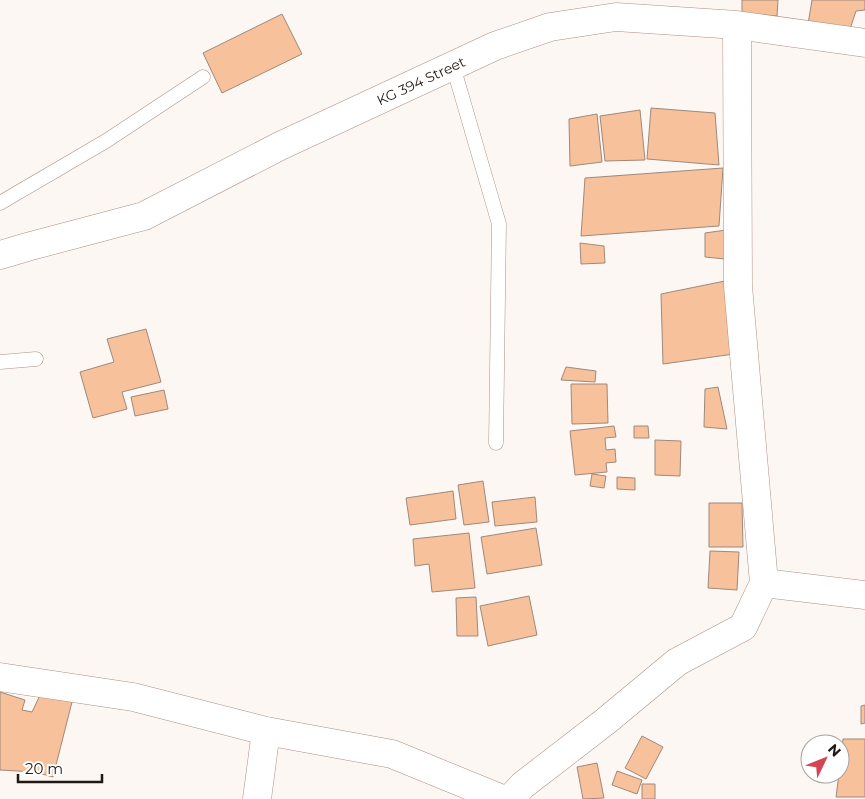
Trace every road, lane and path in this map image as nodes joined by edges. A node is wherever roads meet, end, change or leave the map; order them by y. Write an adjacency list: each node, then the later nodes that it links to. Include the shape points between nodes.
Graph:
1 (591, 0): 3 (street)
2 (737, 25): 3 (street, KG 394 Street, via 616,17); 4 (street, KG 394 Street); 12 (street, via 738,286)
3 (550, 27): 5 (street, KG 394 Street, via 495,46)
4 (865, 43)
5 (453, 66): 8 (street, KG 394 Street, via 280,146 144,216); 11 (lane, via 500,224)
6 (203, 77): 7 (lane, via 106,141)
7 (0, 203)
8 (0, 255)
9 (36, 359): 10 (lane)
10 (0, 362)
11 (496, 443)
12 (764, 583): 13 (street); 18 (street, via 743,627 678,662 523,785)
13 (865, 595)
14 (0, 677): 15 (street, via 133,697)
15 (266, 731): 16 (street); 17 (street, via 392,754)
16 (257, 799)
17 (502, 799)
18 (510, 799)

